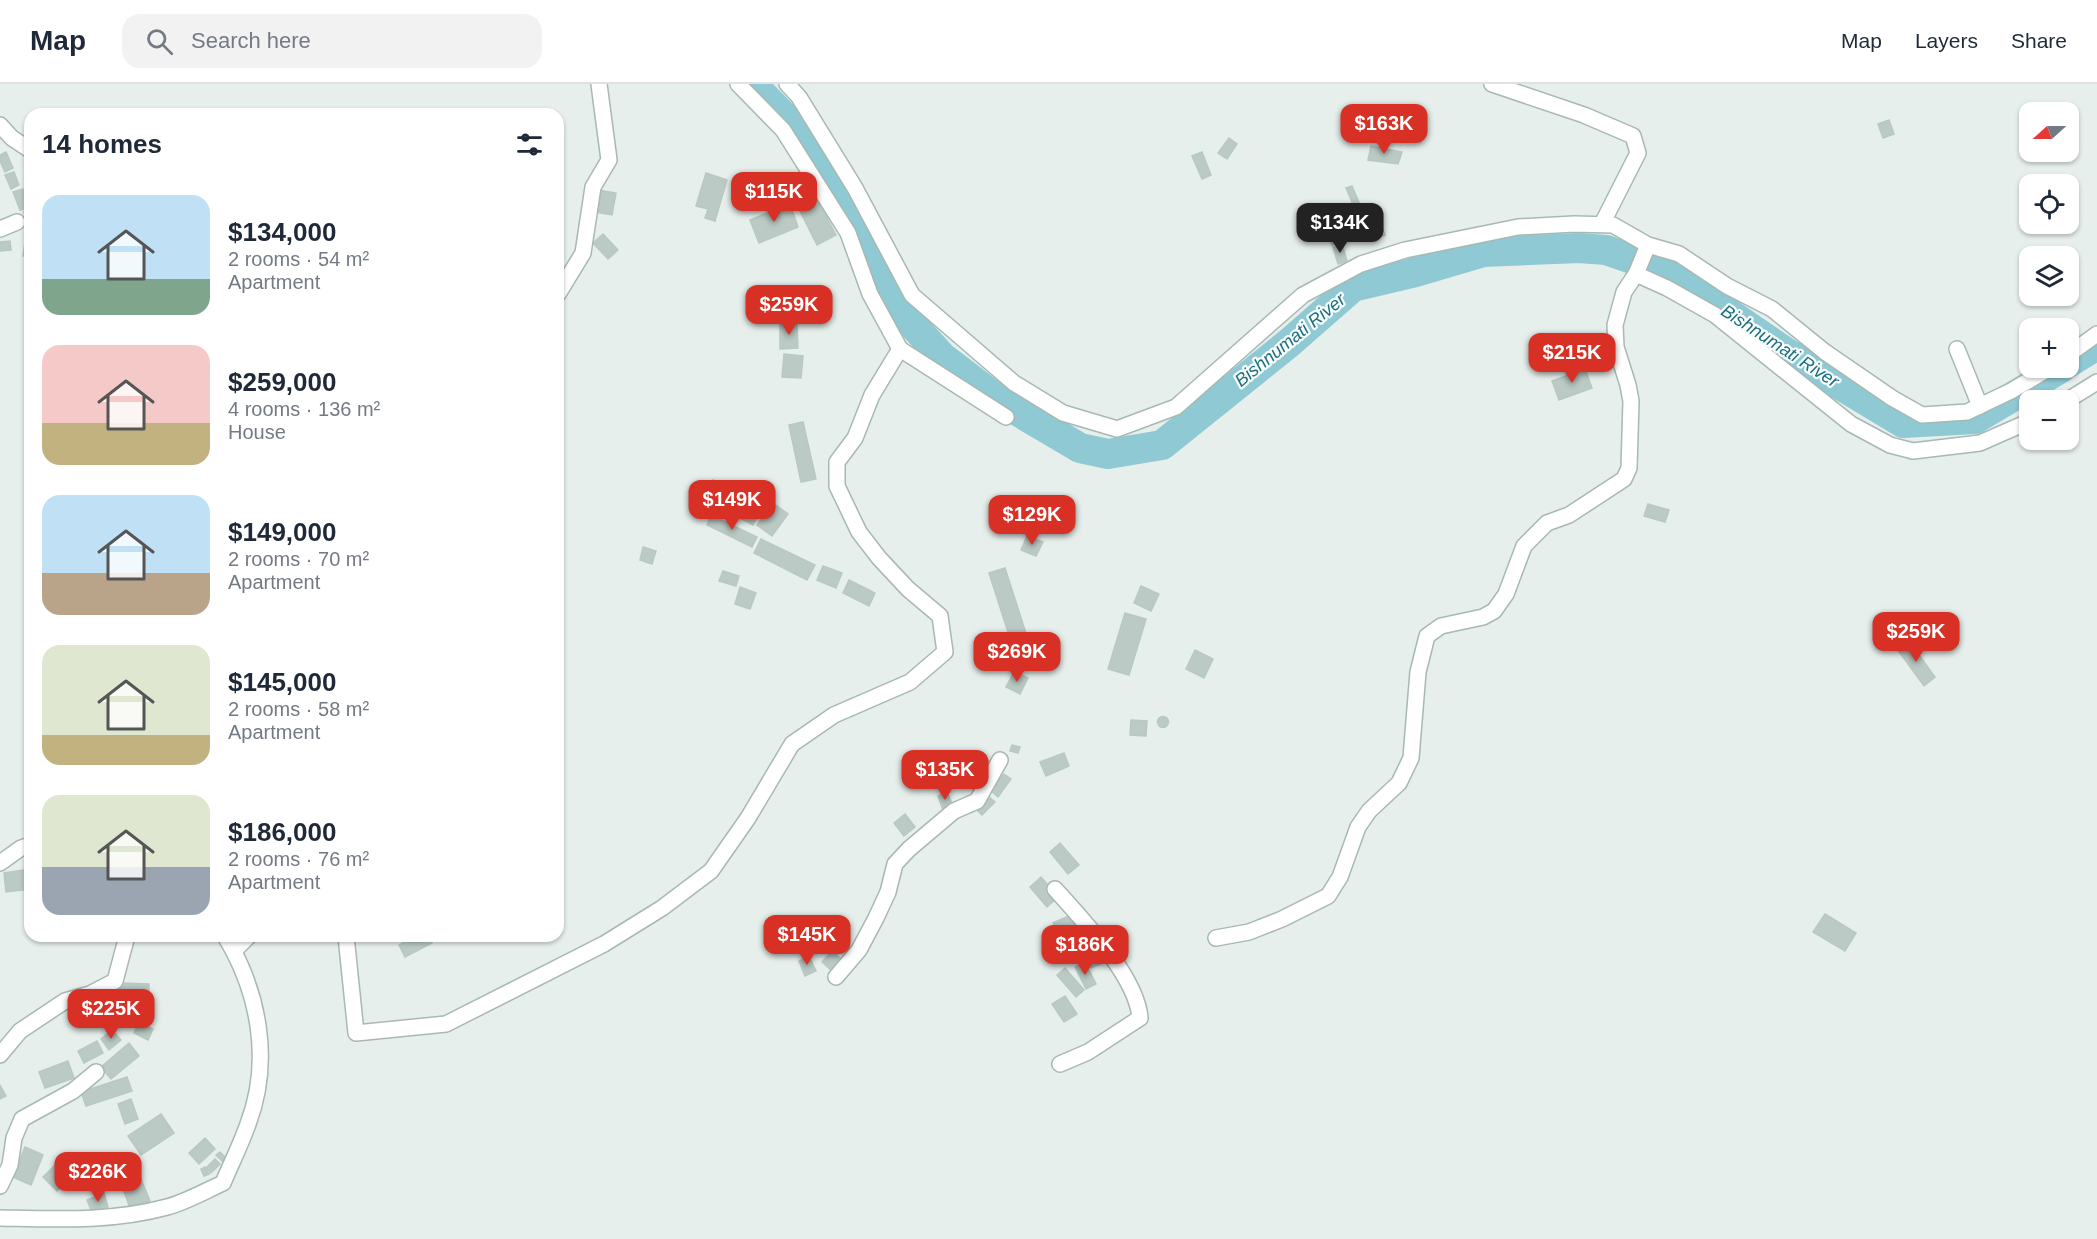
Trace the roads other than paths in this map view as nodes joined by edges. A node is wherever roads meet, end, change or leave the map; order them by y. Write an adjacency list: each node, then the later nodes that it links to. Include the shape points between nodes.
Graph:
1 (599, 84): 12 (street, via 609,160 593,187 583,253)
2 (738, 84): 15 (street, via 783,130 848,233 870,294)
3 (787, 84): 8 (street, via 855,188 912,295 1014,383 1062,413 1117,429 1176,407 1303,295 1361,264 1405,250 1518,227)
4 (1492, 84): 8 (street, via 1633,136 1638,153)
5 (0, 125): 6 (street)
6 (24, 146)
7 (17, 222): 9 (street)
8 (1602, 224): 10 (street, via 1613,225)
9 (0, 229)
10 (1645, 250): 11 (street); 20 (street, via 1679,254 1727,286 1772,309 1826,352 1922,415 1968,412)
11 (1636, 274): 22 (street, via 1715,315 1851,424 1890,445 1913,451 1980,443); 27 (street, via 1624,292 1615,325 1616,347 1631,401 1629,468 1624,479 1569,515 1546,523 1524,546 1506,594 1494,611 1441,626 1427,636 1418,672 1411,758 1399,783 1358,827 1340,877 1328,896 1249,932)
12 (564, 284)
13 (2097, 334): 14 (street)
14 (2079, 347)
15 (900, 349): 21 (street); 31 (street, via 872,395 855,438 837,462 837,486 859,532 872,549 908,589 940,616 945,652 910,682 834,715 792,744 711,871 662,908 604,944 446,1024 356,1033)
16 (1957, 349): 20 (street)
17 (2033, 378): 20 (street)
18 (2097, 382): 19 (street)
19 (2079, 393)
20 (1980, 406)
21 (1006, 417)
22 (2019, 426)
23 (1000, 760): 33 (street, via 977,801 954,811 895,864 876,918 859,950)
24 (24, 847): 25 (street)
25 (0, 863)
26 (1056, 889): 35 (street, via 1106,948 1139,1007 1140,1018 1088,1052)
27 (1216, 938)
28 (125, 942): 34 (street, via 115,981 64,1001 20,1031)
29 (229, 942): 32 (street)
30 (243, 942): 32 (street)
31 (346, 942)
32 (234, 951): 38 (street, via 257,1016 260,1079 249,1123 223,1183 142,1214 84,1219)
33 (836, 977)
34 (0, 1055)
35 (1060, 1064)
36 (96, 1072): 37 (street, via 74,1091 22,1119)
37 (0, 1186)
38 (0, 1218)

